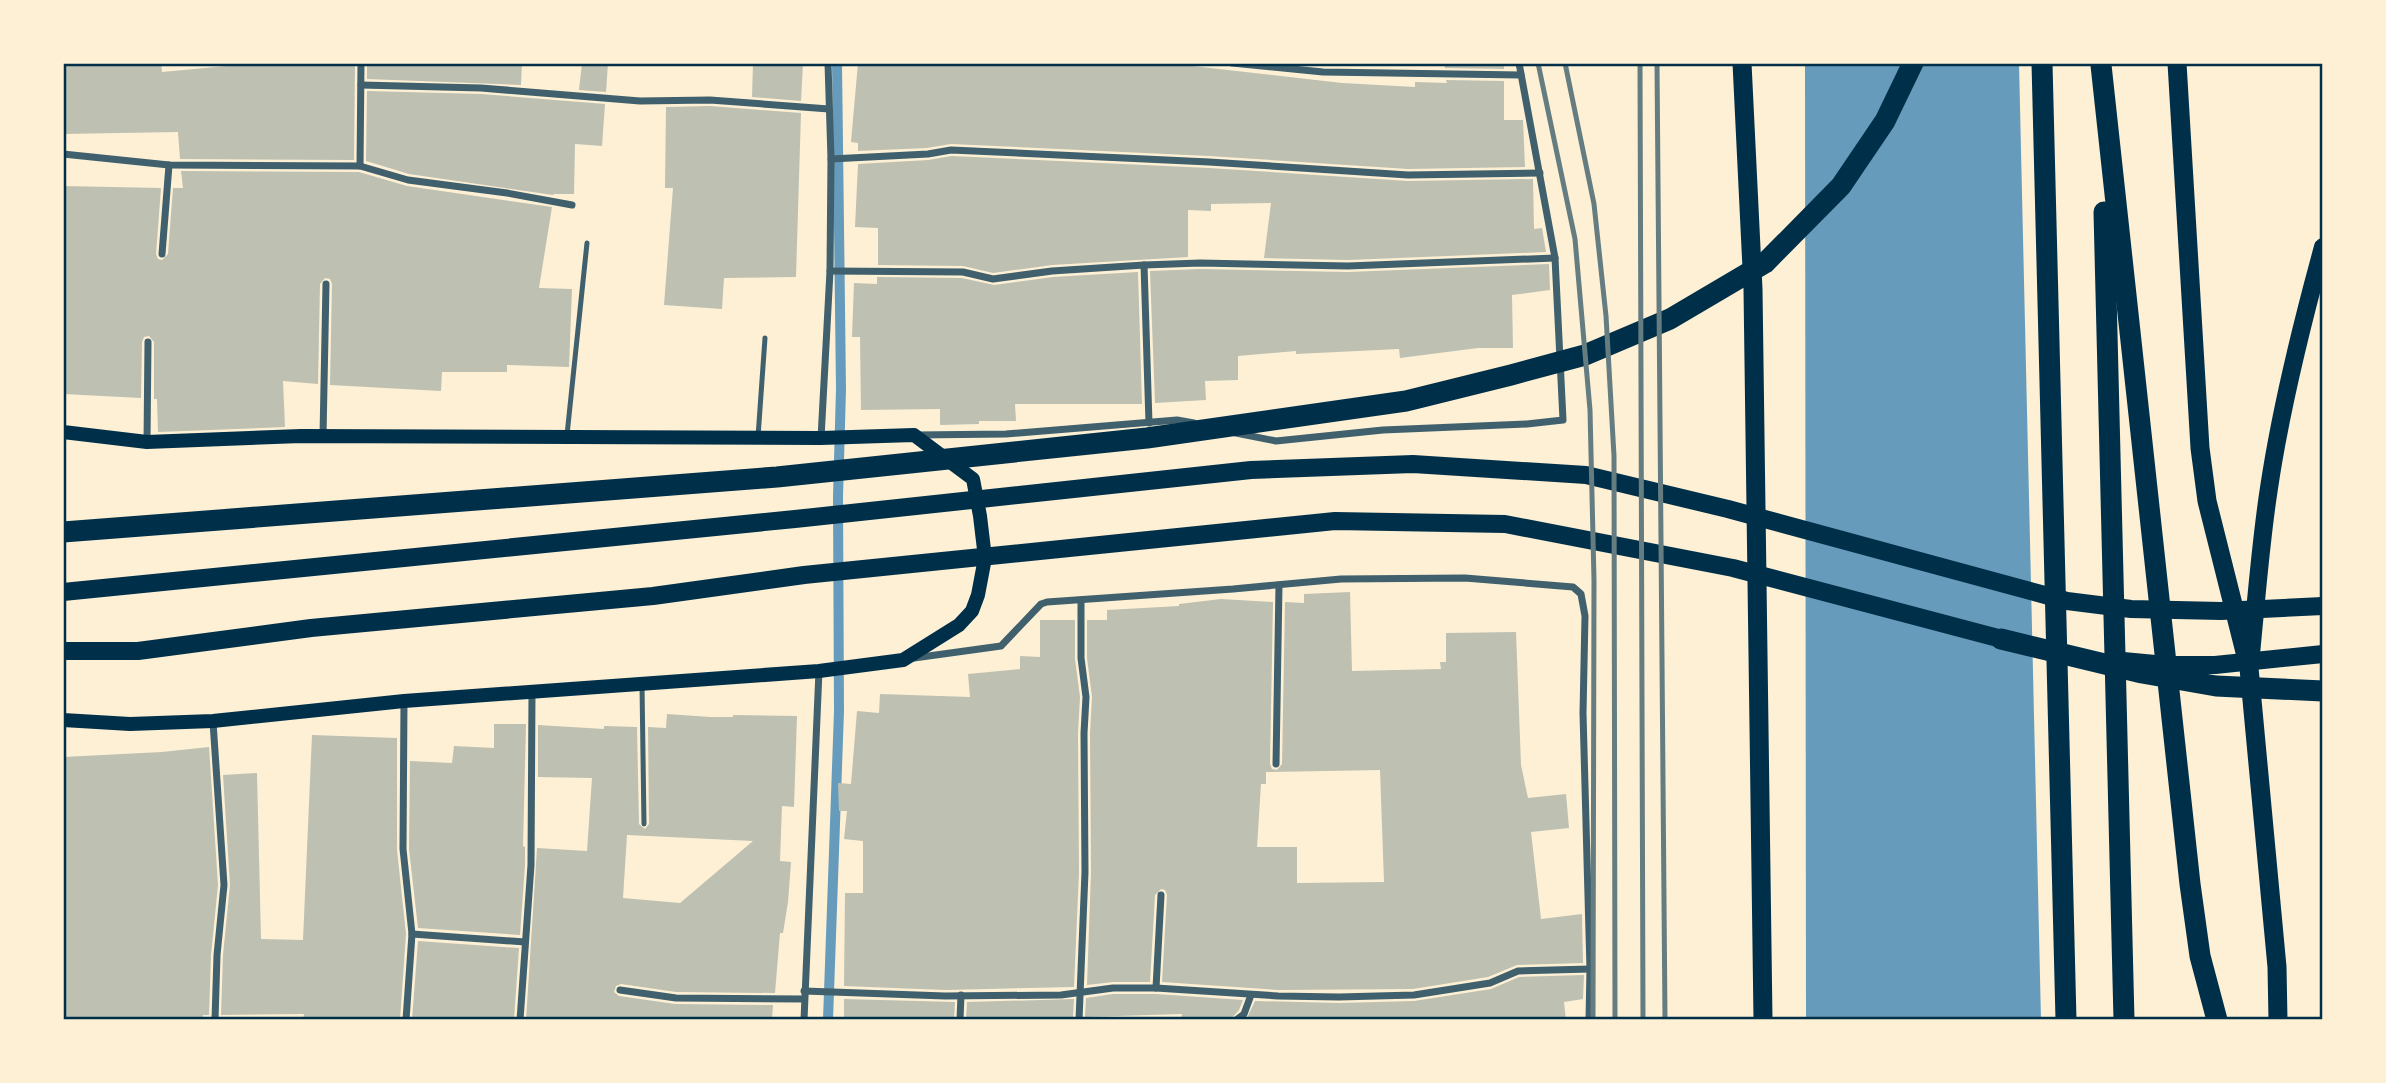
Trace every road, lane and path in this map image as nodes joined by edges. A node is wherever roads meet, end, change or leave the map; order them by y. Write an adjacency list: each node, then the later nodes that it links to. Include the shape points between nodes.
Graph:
1 (361, 63): 11 (street)
2 (828, 63): 12 (street)
3 (1232, 63): 10 (street, via 1323,72)
4 (1518, 63): 10 (street)
5 (1913, 63): 37 (highway, via 1885,121 1841,186 1765,263 1670,319 1586,355 1511,375 1406,401 1133,439 763,478)
6 (2042, 63): 76 (highway)
7 (2177, 63): 47 (highway, via 2200,448 2207,501)
8 (2101, 64): 77 (highway); 78 (highway, via 2190,884 2200,956)
9 (1743, 69): 75 (highway, via 1753,289)
10 (1521, 75): 17 (street)
11 (360, 85): 12 (street); 16 (street)
12 (829, 109): 14 (street)
13 (63, 154): 15 (street)
14 (834, 158): 17 (street, via 951,150 1408,175); 24 (street)
15 (169, 165): 16 (street); 21 (street)
16 (360, 166): 18 (street, via 408,180)
17 (1540, 173): 22 (street)
18 (572, 205)
19 (587, 243): 32 (lane)
20 (2323, 247): 47 (main road, via 2271,476)
21 (162, 254)
22 (1555, 258): 23 (street, via 1348,266); 28 (street, via 1563,420 1276,441 1177,420)
23 (1144, 265): 24 (street, via 993,279 963,272); 28 (street)
24 (834, 271): 34 (street)
25 (326, 284): 31 (street)
26 (765, 338): 33 (lane)
27 (148, 342): 35 (street)
28 (1149, 423): 30 (street, via 1006,434)
29 (63, 432): 35 (main road)
30 (914, 435): 34 (main road); 46 (main road, via 973,479 985,558 972,611)
31 (323, 437): 32 (main road); 35 (main road)
32 (567, 437): 33 (main road)
33 (758, 438): 34 (main road)
34 (821, 438)
35 (147, 442)
36 (63, 521): 37 (highway)
37 (111, 529): 38 (highway)
38 (63, 532)
39 (1279, 585): 41 (street); 55 (street); 60 (street, via 1341,579 1465,578 1573,587 1581,594)
40 (63, 592): 42 (main road, via 1251,470 1413,464 1586,475 2067,601 2131,609 2221,611)
41 (1081, 600): 46 (street, via 1041,604 1001,646); 63 (street, via 1086,697)
42 (2323, 606)
43 (2001, 639): 44 (main road, via 1733,568 1505,524 1335,521 138,650); 45 (main road, via 2097,659 2166,665); 50 (highway, via 2204,684)
44 (63, 651)
45 (2323, 654)
46 (903, 660): 48 (main road)
47 (2249, 668): 79 (highway)
48 (819, 671): 49 (main road); 64 (street)
49 (642, 685): 51 (main road); 56 (lane)
50 (2323, 691)
51 (532, 693): 52 (main road); 59 (street, via 531,865)
52 (404, 701): 54 (main road); 58 (street, via 403,849)
53 (63, 720): 54 (main road, via 130,724)
54 (213, 721): 67 (street, via 224,885)
55 (1276, 764)
56 (644, 824)
57 (1161, 895): 61 (street)
58 (412, 934): 59 (street); 68 (street)
59 (525, 942): 69 (street)
60 (1590, 969): 66 (street, via 1518,971 1490,984 1414,995); 74 (street)
61 (1156, 988): 63 (street); 66 (street)
62 (620, 990): 64 (street, via 676,998)
63 (1081, 993): 65 (street); 72 (street)
64 (806, 994): 65 (street); 70 (street)
65 (961, 995): 71 (street)
66 (1251, 995): 73 (street, via 1244,1014)
67 (215, 1020)
68 (406, 1020)
69 (520, 1020)
70 (804, 1020)
71 (960, 1020)
72 (1079, 1020)
73 (1236, 1020)
74 (1589, 1020)
75 (1763, 1020)
76 (2066, 1020)
77 (2124, 1020)
78 (2217, 1020)
79 (2278, 1020)

